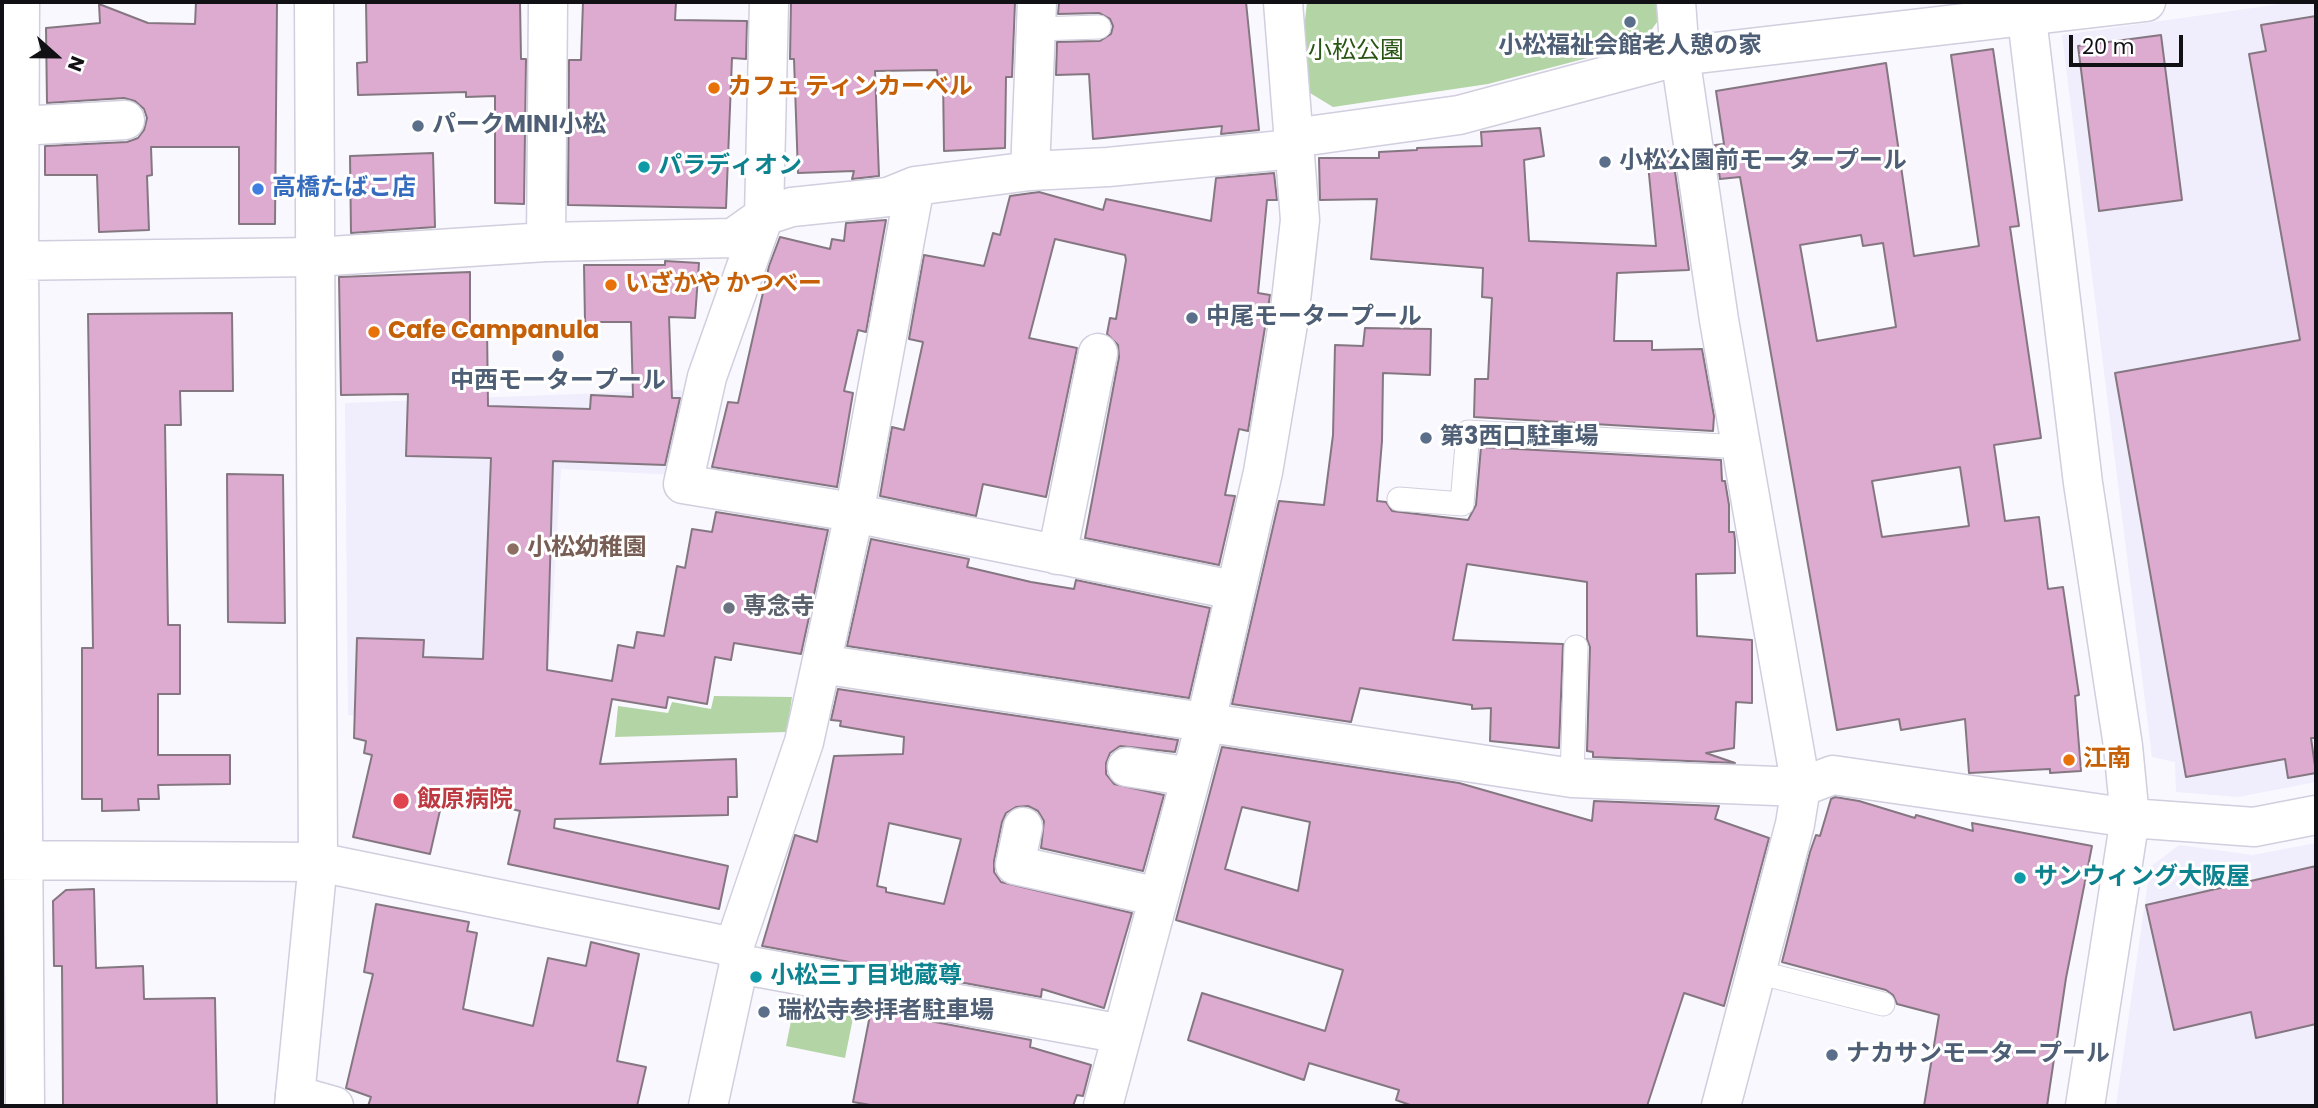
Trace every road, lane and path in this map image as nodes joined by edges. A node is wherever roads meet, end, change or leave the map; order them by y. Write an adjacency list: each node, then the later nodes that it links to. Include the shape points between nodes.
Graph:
1 (20, 2): 12 (street)
2 (314, 2): 20 (street)
3 (548, 2): 19 (street)
4 (769, 2): 18 (street)
5 (1283, 2): 15 (street)
6 (1676, 2): 11 (street)
7 (2146, 2): 8 (street)
8 (2026, 9): 11 (street); 36 (street, via 2083,483)
9 (1036, 15): 10 (lane); 16 (street)
10 (1099, 27)
11 (1680, 55): 15 (street, via 1459,115); 23 (street)
12 (11, 62): 14 (street)
13 (125, 120): 14 (street)
14 (20, 126): 21 (street)
15 (1293, 143): 16 (street, via 1108,167); 27 (street, via 1300,220 1289,318 1263,472)
16 (1030, 171): 17 (street)
17 (915, 186): 18 (street, via 888,197 792,207); 25 (street)
18 (764, 216): 19 (street, via 733,238); 25 (street, via 708,377 683,484)
19 (546, 242): 20 (street)
20 (315, 257): 21 (street); 39 (street)
21 (10, 260): 38 (street)
22 (1098, 353): 26 (street)
23 (1742, 447): 24 (lane, via 1468,432 1462,504); 34 (street)
24 (1399, 499)
25 (854, 514): 26 (street); 29 (street)
26 (1057, 555): 27 (street)
27 (1233, 590): 30 (street)
28 (1576, 647): 33 (lane)
29 (821, 664): 30 (street); 41 (street, via 804,742)
30 (1206, 721): 32 (street); 33 (street)
31 (1128, 767): 32 (street)
32 (1191, 777): 40 (street)
33 (1572, 778): 34 (street)
34 (1801, 787): 36 (street, via 1833,775); 42 (street)
35 (2316, 815): 36 (street, via 2254,827)
36 (2130, 818): 51 (street)
37 (1023, 827): 40 (street, via 1015,865)
38 (13, 860): 39 (street); 46 (street)
39 (318, 862): 41 (street); 45 (street)
40 (1159, 897): 44 (street)
41 (736, 955): 44 (street); 48 (street)
42 (1757, 972): 43 (lane); 50 (street)
43 (1883, 1004)
44 (1122, 1034): 49 (street)
45 (295, 1100): 47 (street)
46 (25, 1106)
47 (334, 1106)
48 (708, 1106)
49 (1103, 1106)
50 (1721, 1106)
51 (2085, 1106)

